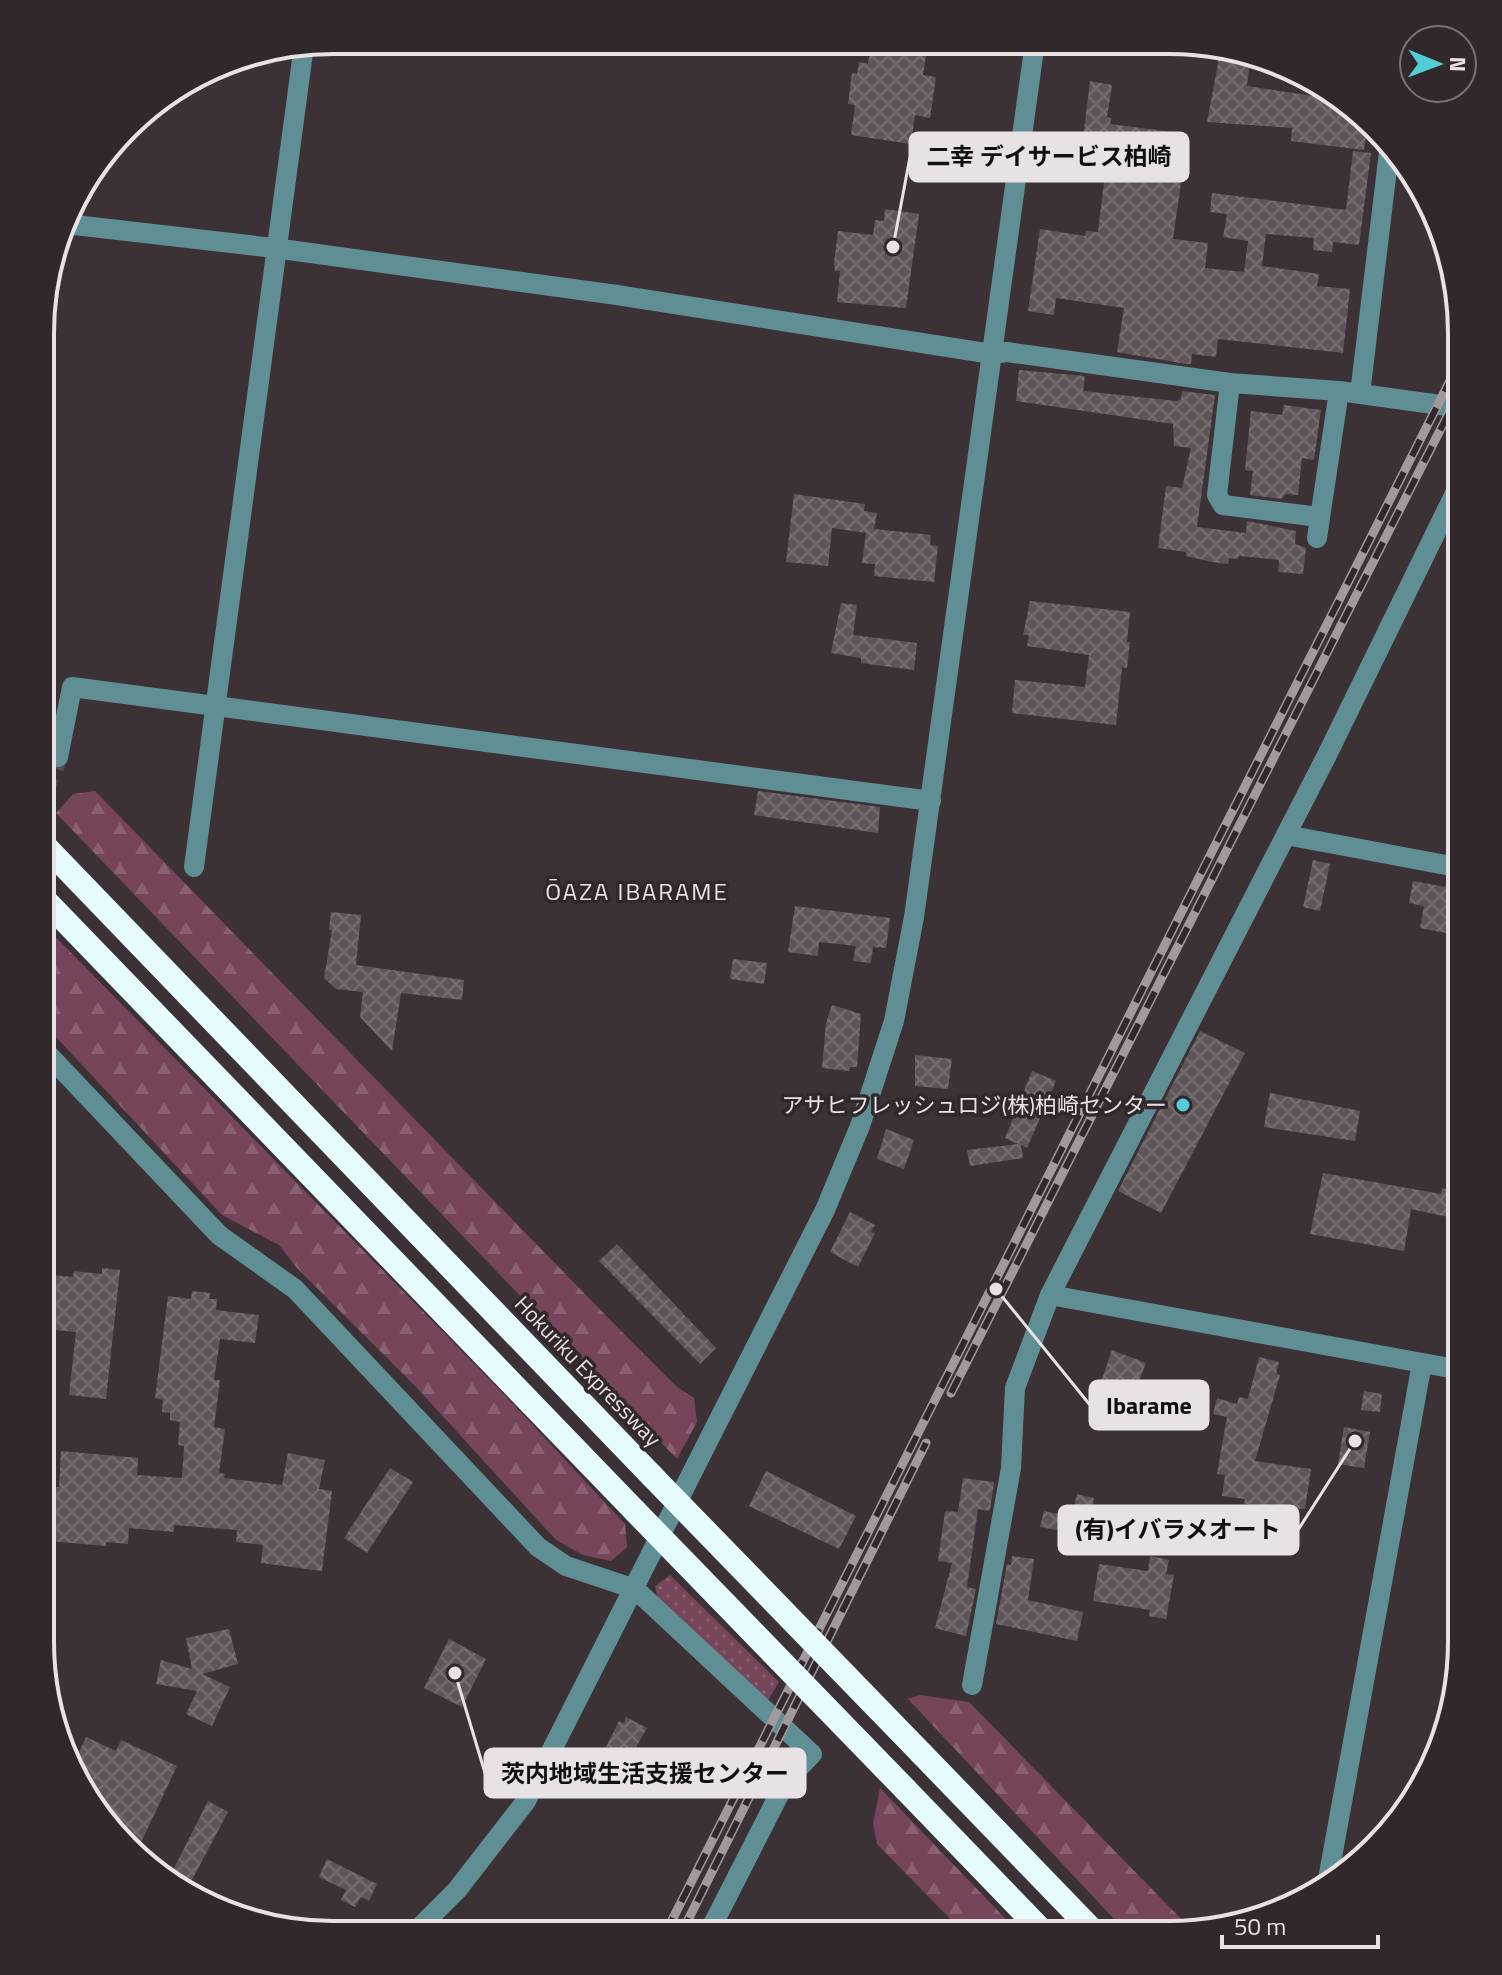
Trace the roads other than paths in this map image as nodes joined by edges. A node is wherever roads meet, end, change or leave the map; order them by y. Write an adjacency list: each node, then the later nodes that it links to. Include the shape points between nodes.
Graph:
1 (1033, 54): 6 (street)
2 (302, 56): 5 (street)
3 (1388, 160): 8 (street)
4 (75, 225): 5 (street)
5 (274, 248): 6 (street); 11 (street)
6 (992, 354): 7 (street); 13 (street)
7 (1230, 383): 8 (street); 8 (street, via 1217,495 1223,505 1318,528)
8 (1350, 393): 9 (street)
9 (1448, 406)
10 (1448, 508): 14 (street)
11 (214, 703): 12 (street, via 72,687); 13 (street); 17 (street)
12 (58, 757)
13 (931, 801): 23 (street, via 894,1021 860,1126 825,1210)
14 (1286, 835): 16 (street); 20 (street)
15 (54, 855): 29 (highway, Hokuriku Expressway, bridge)
16 (1448, 865)
17 (194, 867)
18 (54, 909): 28 (highway, bridge)
19 (54, 1061): 23 (street, via 219,1235 295,1289 538,1547 566,1566)
20 (1050, 1295): 21 (street); 24 (street, via 1015,1388 1011,1468)
21 (1422, 1363): 22 (street); 25 (street)
22 (1447, 1368)
23 (635, 1589): 26 (street, via 526,1801); 27 (street, via 812,1754 786,1781)
24 (972, 1685)
25 (1330, 1870)
26 (426, 1921)
27 (715, 1921)
28 (1032, 1921)
29 (1083, 1921)

